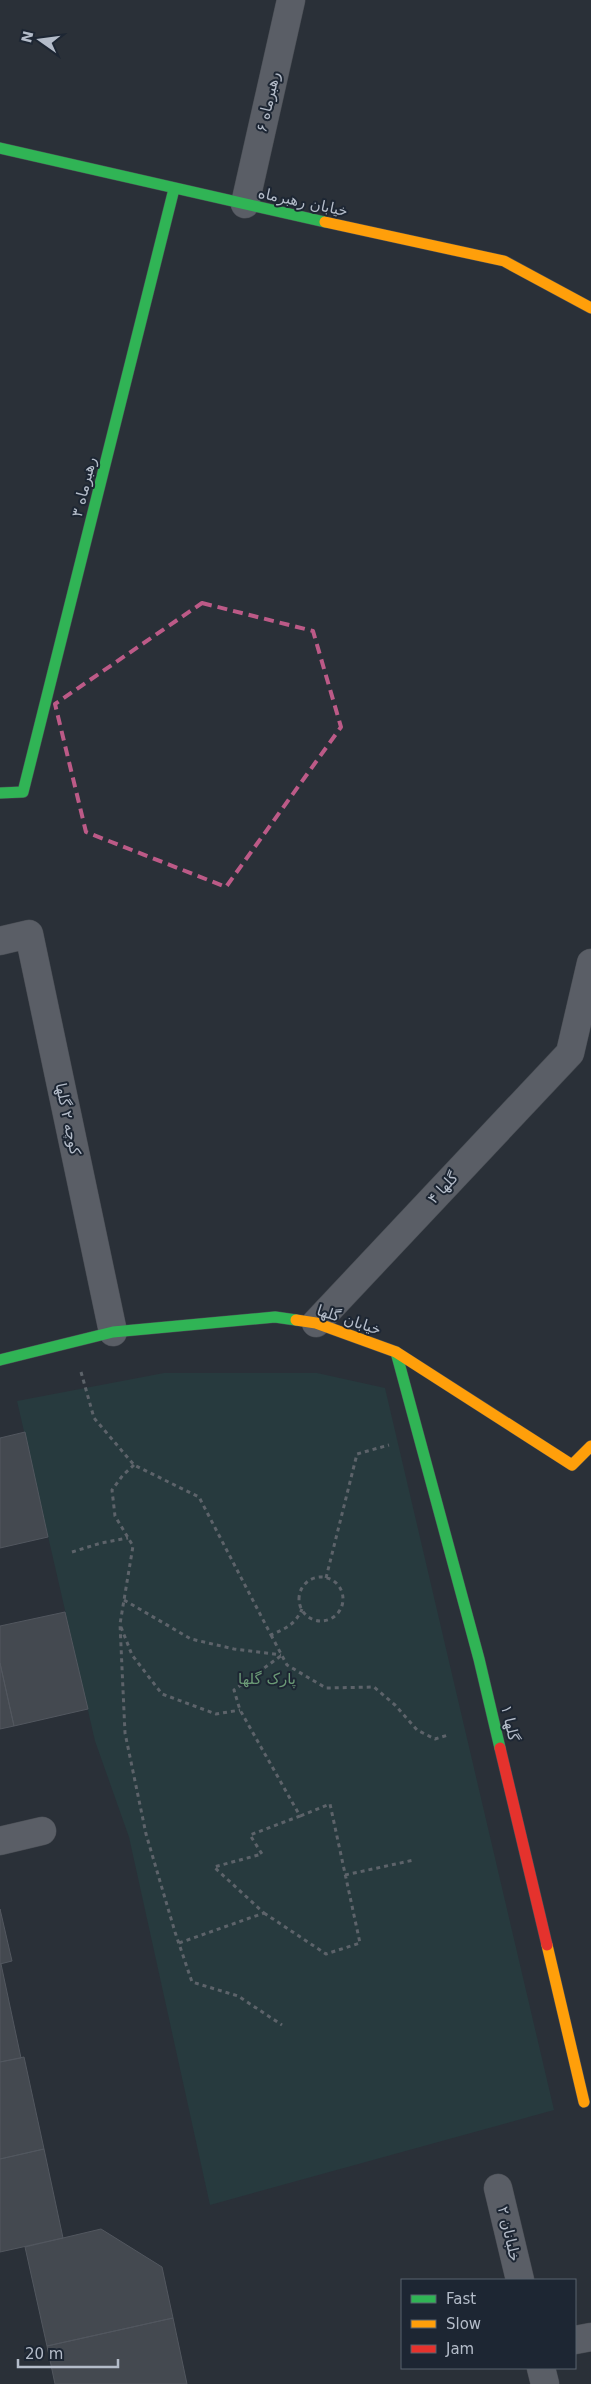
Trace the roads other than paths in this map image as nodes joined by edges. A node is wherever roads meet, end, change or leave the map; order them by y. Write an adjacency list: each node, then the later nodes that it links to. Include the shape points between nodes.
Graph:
1 (291, 0): 4 (street, ۶ رهبرماه)
2 (0, 148): 3 (street, خیابان رهبرماه)
3 (174, 189): 4 (street, خیابان رهبرماه); 6 (street, ۳ رهبرماه, via 24,792)
4 (245, 204): 5 (street, خیابان رهبرماه, via 504,261)
5 (591, 308)
6 (0, 793)
7 (0, 941): 10 (street, کوچه ۲ گلها, via 29,934)
8 (591, 963): 9 (street, ۴ گلها, via 570,1053)
9 (316, 1324): 10 (street, خیابان گلها, via 275,1317); 11 (street, خیابان گلها)
10 (113, 1332): 12 (street, خیابان گلها)
11 (396, 1352): 13 (street, خیابان گلها, via 572,1465); 16 (street, ۱ گلها, via 479,1659)
12 (0, 1360)
13 (591, 1446)
14 (42, 1831): 15 (street)
15 (0, 1841)
16 (584, 2102)
17 (498, 2188): 18 (street, ۲ خلبانان)
18 (520, 2279)
19 (591, 2337): 20 (street)
20 (576, 2340)
21 (541, 2369): 22 (street)
22 (545, 2384)

